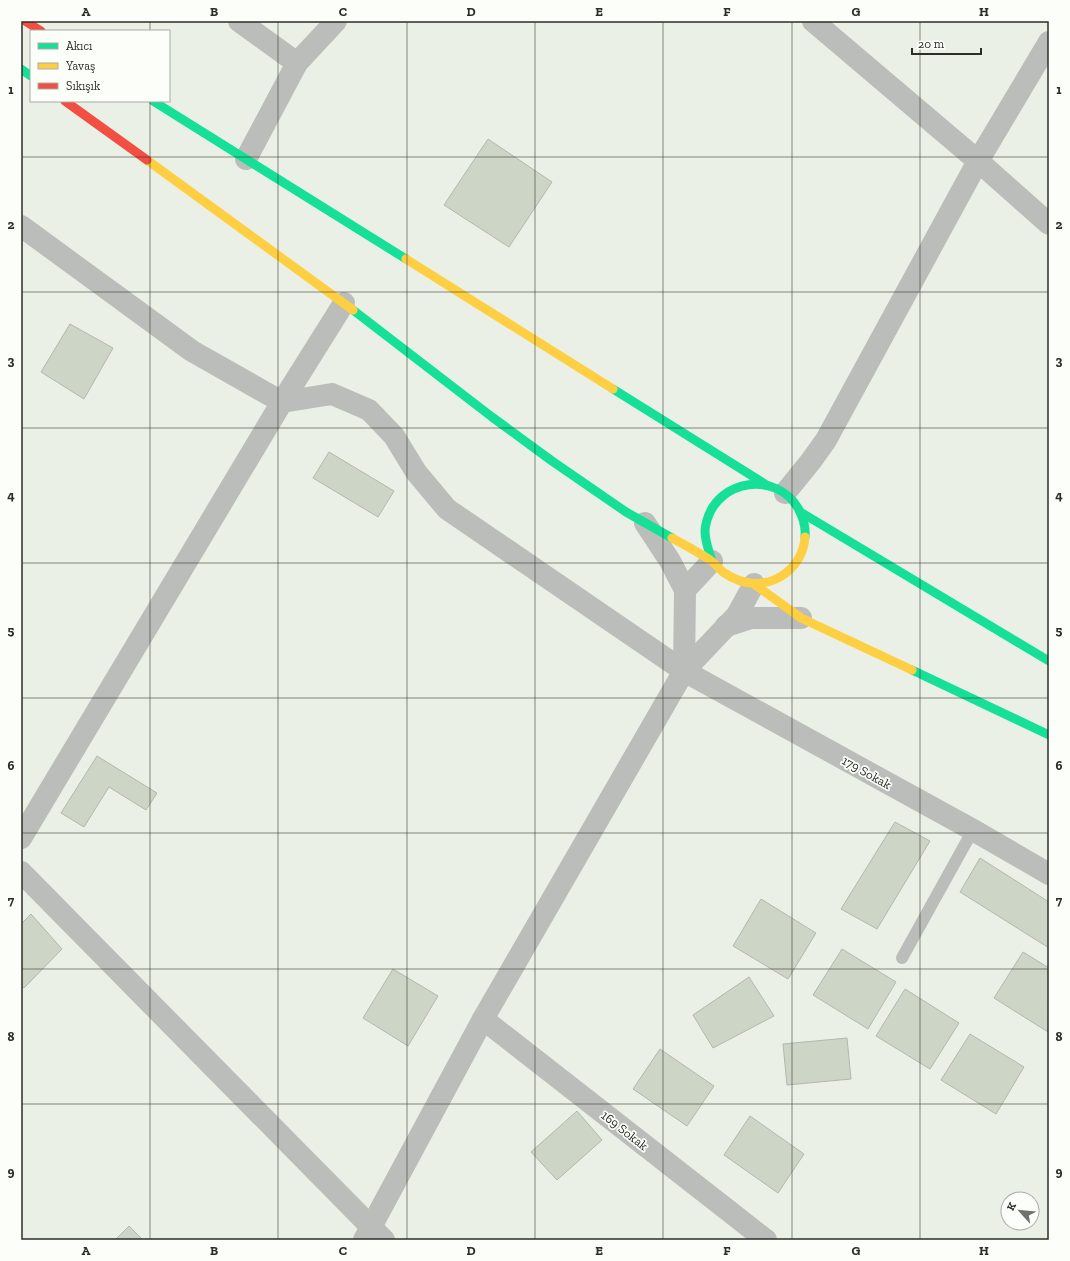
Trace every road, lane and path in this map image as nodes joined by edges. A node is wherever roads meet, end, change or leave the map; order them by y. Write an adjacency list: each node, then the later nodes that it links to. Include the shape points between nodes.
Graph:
1 (25, 21): 5 (highway)
2 (239, 21): 7 (street)
3 (336, 21): 7 (street)
4 (814, 21): 13 (street)
5 (39, 30)
6 (1049, 42): 13 (street)
7 (297, 63): 12 (street)
8 (21, 69): 9 (highway)
9 (30, 75)
10 (66, 102): 16 (highway)
11 (155, 102): 12 (highway)
12 (246, 159): 18 (highway)
13 (978, 161): 14 (street); 19 (street, via 826,440)
14 (1049, 224)
15 (21, 226): 17 (street, via 192,351)
16 (344, 302): 17 (street); 21 (highway, via 554,462)
17 (282, 402): 28 (street, 179 Sokak, via 332,394 369,410 394,436 416,472 447,509); 31 (street)
18 (765, 484): 19 (highway); 22 (highway, via 748,483 732,489 719,498 710,512 705,528 706,545)
19 (785, 493): 20 (highway, via 793,499)
20 (802, 513): 23 (highway, via 806,530 804,546 797,562 786,574 771,582); 27 (highway)
21 (645, 523): 22 (highway); 24 (street)
22 (712, 561): 23 (highway, via 738,581); 24 (street)
23 (754, 584): 25 (highway); 26 (street, via 737,615)
24 (685, 590): 28 (street)
25 (801, 618): 26 (street, via 751,618); 29 (highway)
26 (726, 626): 28 (street)
27 (1049, 661)
28 (684, 671): 30 (street, 179 Sokak); 35 (street)
29 (1049, 735)
30 (973, 830): 33 (street, 179 Sokak); 34 (lane)
31 (21, 838)
32 (21, 872): 36 (street)
33 (1049, 874)
34 (902, 958)
35 (483, 1019): 36 (street); 37 (street, 169 Sokak)
36 (373, 1236)
37 (766, 1240)

